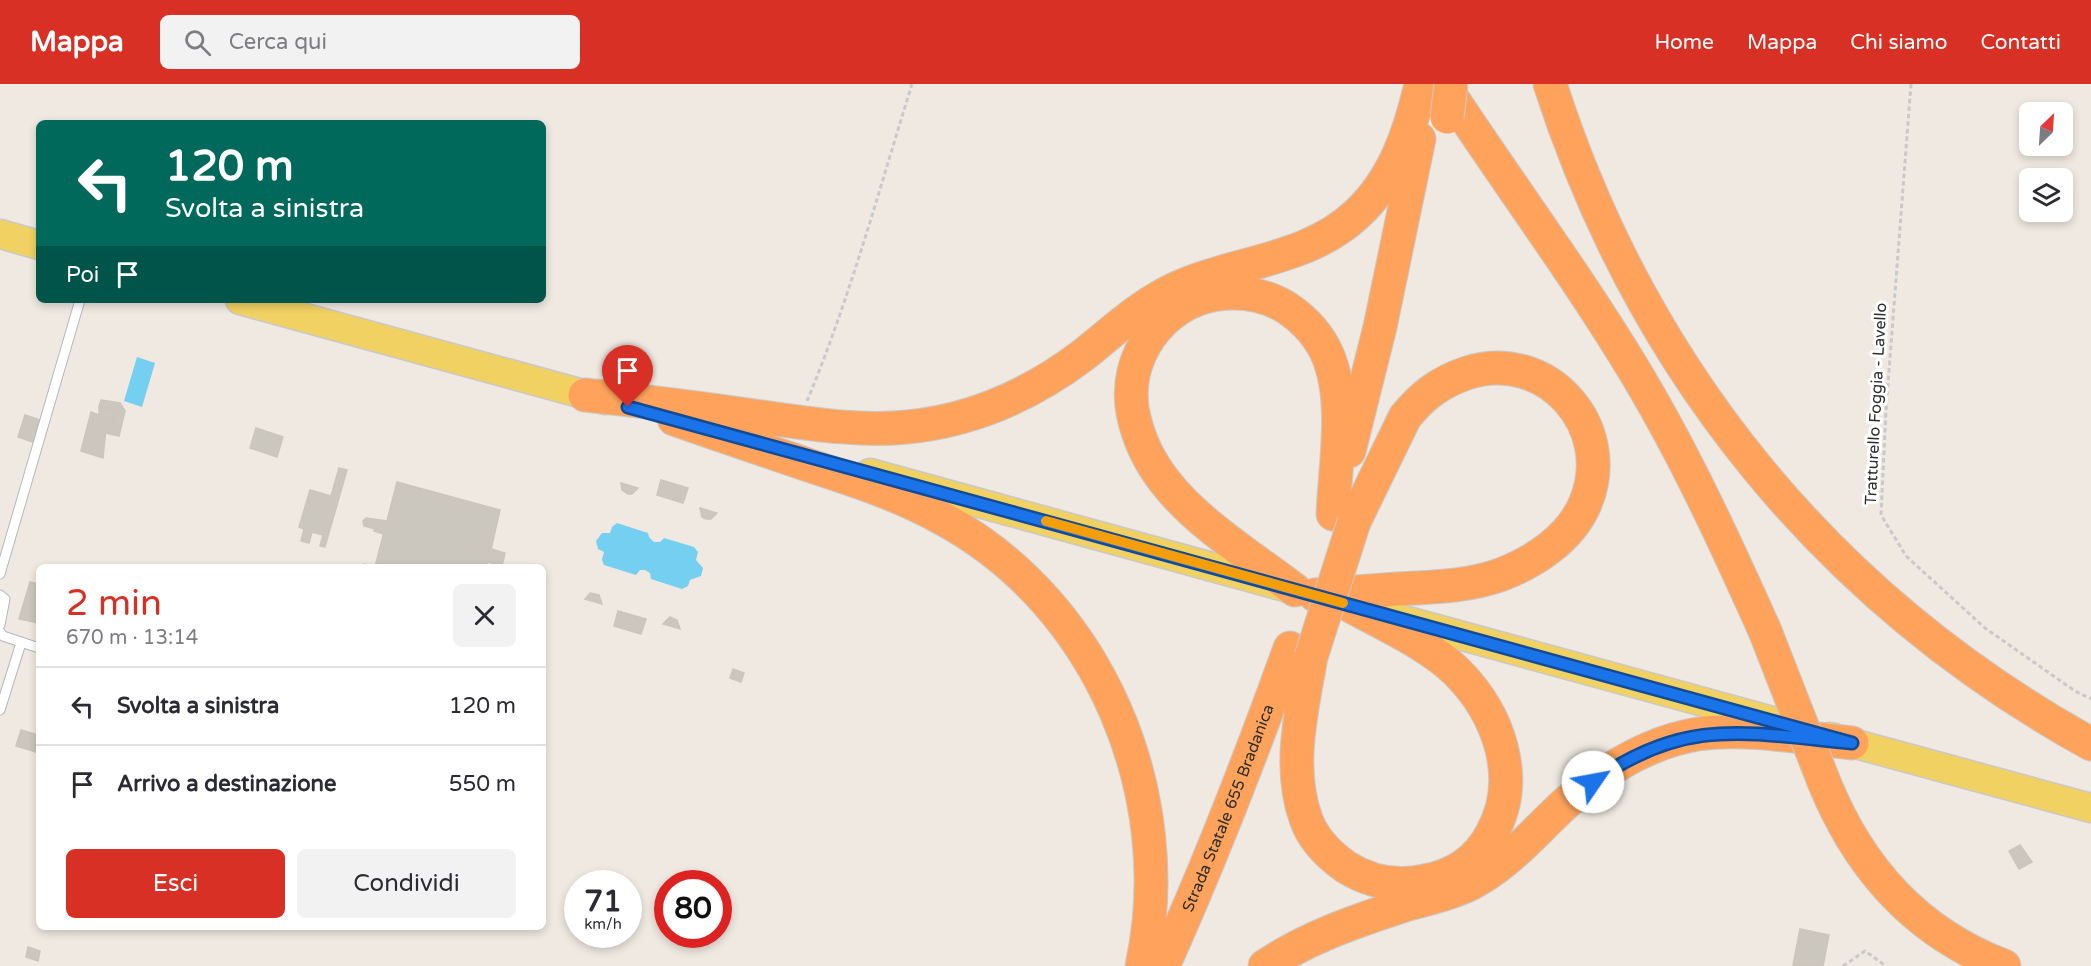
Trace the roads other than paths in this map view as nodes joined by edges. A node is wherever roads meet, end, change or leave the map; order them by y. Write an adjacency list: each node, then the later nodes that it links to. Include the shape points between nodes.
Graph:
1 (1550, 84): 21 (highway, via 1588,187 1634,285 1689,378 1754,465 1830,547 1919,628 2009,694)
2 (1434, 92): 7 (highway, via 1386,179 1356,215 1325,238 1167,293 1130,316 1056,374 992,408 907,428 859,429); 9 (highway, via 1400,337); 27 (highway, bridge, via 1580,282 1638,376 1700,491 1765,631 1837,813 1855,845 1914,913 1949,940)
3 (0, 234): 4 (main road)
4 (36, 244)
5 (79, 303): 10 (lane)
6 (251, 303): 7 (main road)
7 (585, 395): 8 (main road)
8 (672, 419): 11 (main road); 23 (highway, via 875,487 924,509 996,554 1054,612 1088,656 1105,688 1124,732 1140,786 1149,832 1151,877)
9 (1343, 518): 11 (highway, via 1337,393 1328,357 1310,328 1280,304 1241,293 1204,297 1170,314 1147,340 1134,372 1133,412 1144,448 1166,483 1196,514); 11 (highway, via 1405,417 1426,393 1462,375 1505,368 1540,378 1568,399 1587,430 1593,461 1585,503 1566,533 1535,557 1501,574 1461,585); 18 (highway, bridge)
10 (0, 574)
11 (1305, 592): 13 (main road)
12 (0, 595): 14 (lane, via 5,599)
13 (1349, 605): 18 (highway, via 1452,667 1477,696 1496,731 1506,768 1504,807 1488,842 1464,866 1423,882 1380,882 1348,868 1325,850 1305,817 1298,775); 20 (main road)
14 (0, 625)
15 (0, 632): 16 (lane)
16 (21, 643): 17 (lane); 19 (lane)
17 (36, 647)
18 (1300, 652): 24 (highway, Strada Statale 655 Bradanica); 25 (highway, Strada Statale 655 Bradanica, via 1244,835)
19 (0, 710)
20 (1852, 743): 22 (main road); 26 (highway, via 1728,732 1692,735 1659,745 1586,787 1508,858 1472,883 1334,930)
21 (2091, 744)
22 (2091, 808)
23 (1142, 966)
24 (1163, 966)
25 (1187, 966)
26 (1265, 966)
27 (2004, 966)

